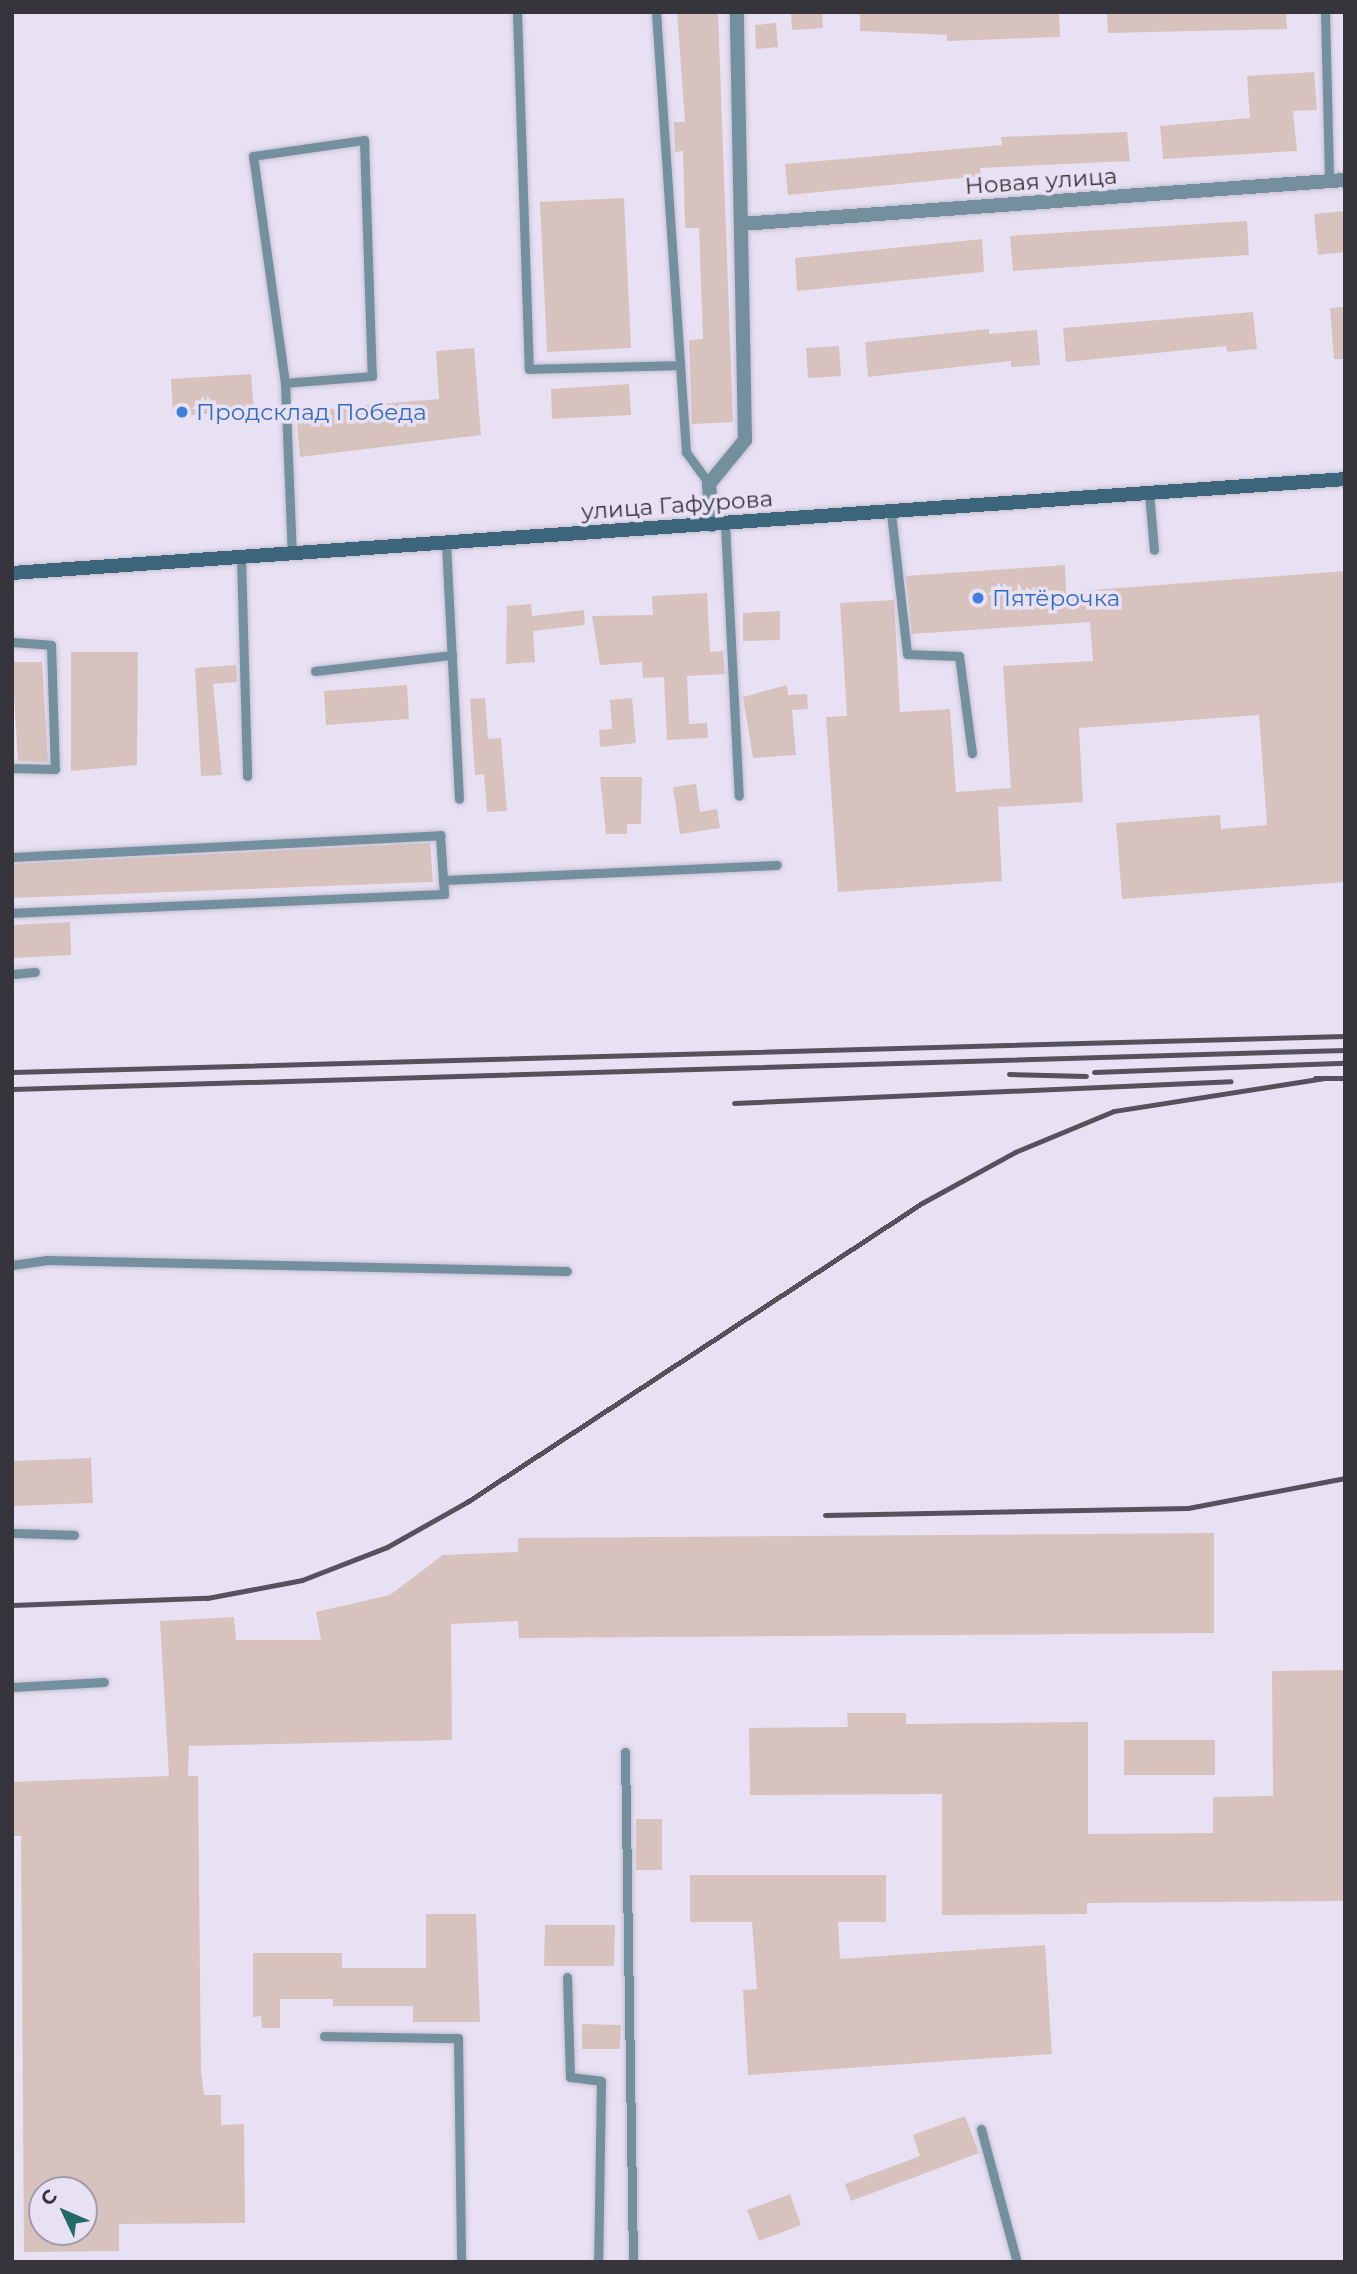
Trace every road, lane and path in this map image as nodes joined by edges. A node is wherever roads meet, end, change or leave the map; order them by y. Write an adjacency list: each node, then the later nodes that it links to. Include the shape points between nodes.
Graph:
1 (517, 12): 8 (lane, via 530,369)
2 (656, 12): 8 (lane)
3 (737, 12): 7 (street)
4 (1325, 12): 6 (lane)
5 (1345, 180): 6 (street, Новая улица)
6 (1329, 181): 7 (street, Новая улица)
7 (741, 225): 11 (street, via 746,440)
8 (680, 365): 11 (lane, via 686,452)
9 (285, 383): 9 (lane, via 372,376 364,139 253,156); 17 (lane)
10 (1345, 479): 12 (main road, улица Гафурова)
11 (709, 484): 14 (street)
12 (1149, 493): 13 (main road, улица Гафурова); 16 (lane)
13 (891, 513): 14 (main road, улица Гафурова); 23 (lane, via 907,654 959,656)
14 (719, 525): 15 (main road, улица Гафурова); 26 (lane)
15 (446, 543): 17 (main road, улица Гафурова); 21 (lane)
16 (1154, 550)
17 (292, 554): 18 (main road, улица Гафурова)
18 (242, 557): 19 (main road, улица Гафурова); 25 (lane)
19 (12, 573)
20 (12, 642): 24 (lane, via 51,645 55,769)
21 (452, 655): 22 (lane); 27 (lane)
22 (315, 671)
23 (972, 753)
24 (12, 768)
25 (247, 776)
26 (739, 796)
27 (459, 799)
28 (12, 856): 30 (lane, via 440,835)
29 (777, 865): 30 (lane)
30 (443, 880): 31 (lane, via 444,894)
31 (12, 913)
32 (35, 972): 33 (lane)
33 (12, 974)
34 (12, 1265): 35 (lane, via 46,1260)
35 (567, 1271)
36 (12, 1534): 37 (lane)
37 (74, 1535)
38 (104, 1682): 39 (lane)
39 (12, 1686)
40 (625, 1752): 46 (lane)
41 (567, 1977): 45 (lane, via 570,2077 601,2081)
42 (324, 2036): 44 (lane, via 458,2038)
43 (981, 2129): 47 (lane)
44 (461, 2262)
45 (598, 2262)
46 (633, 2262)
47 (1017, 2262)

